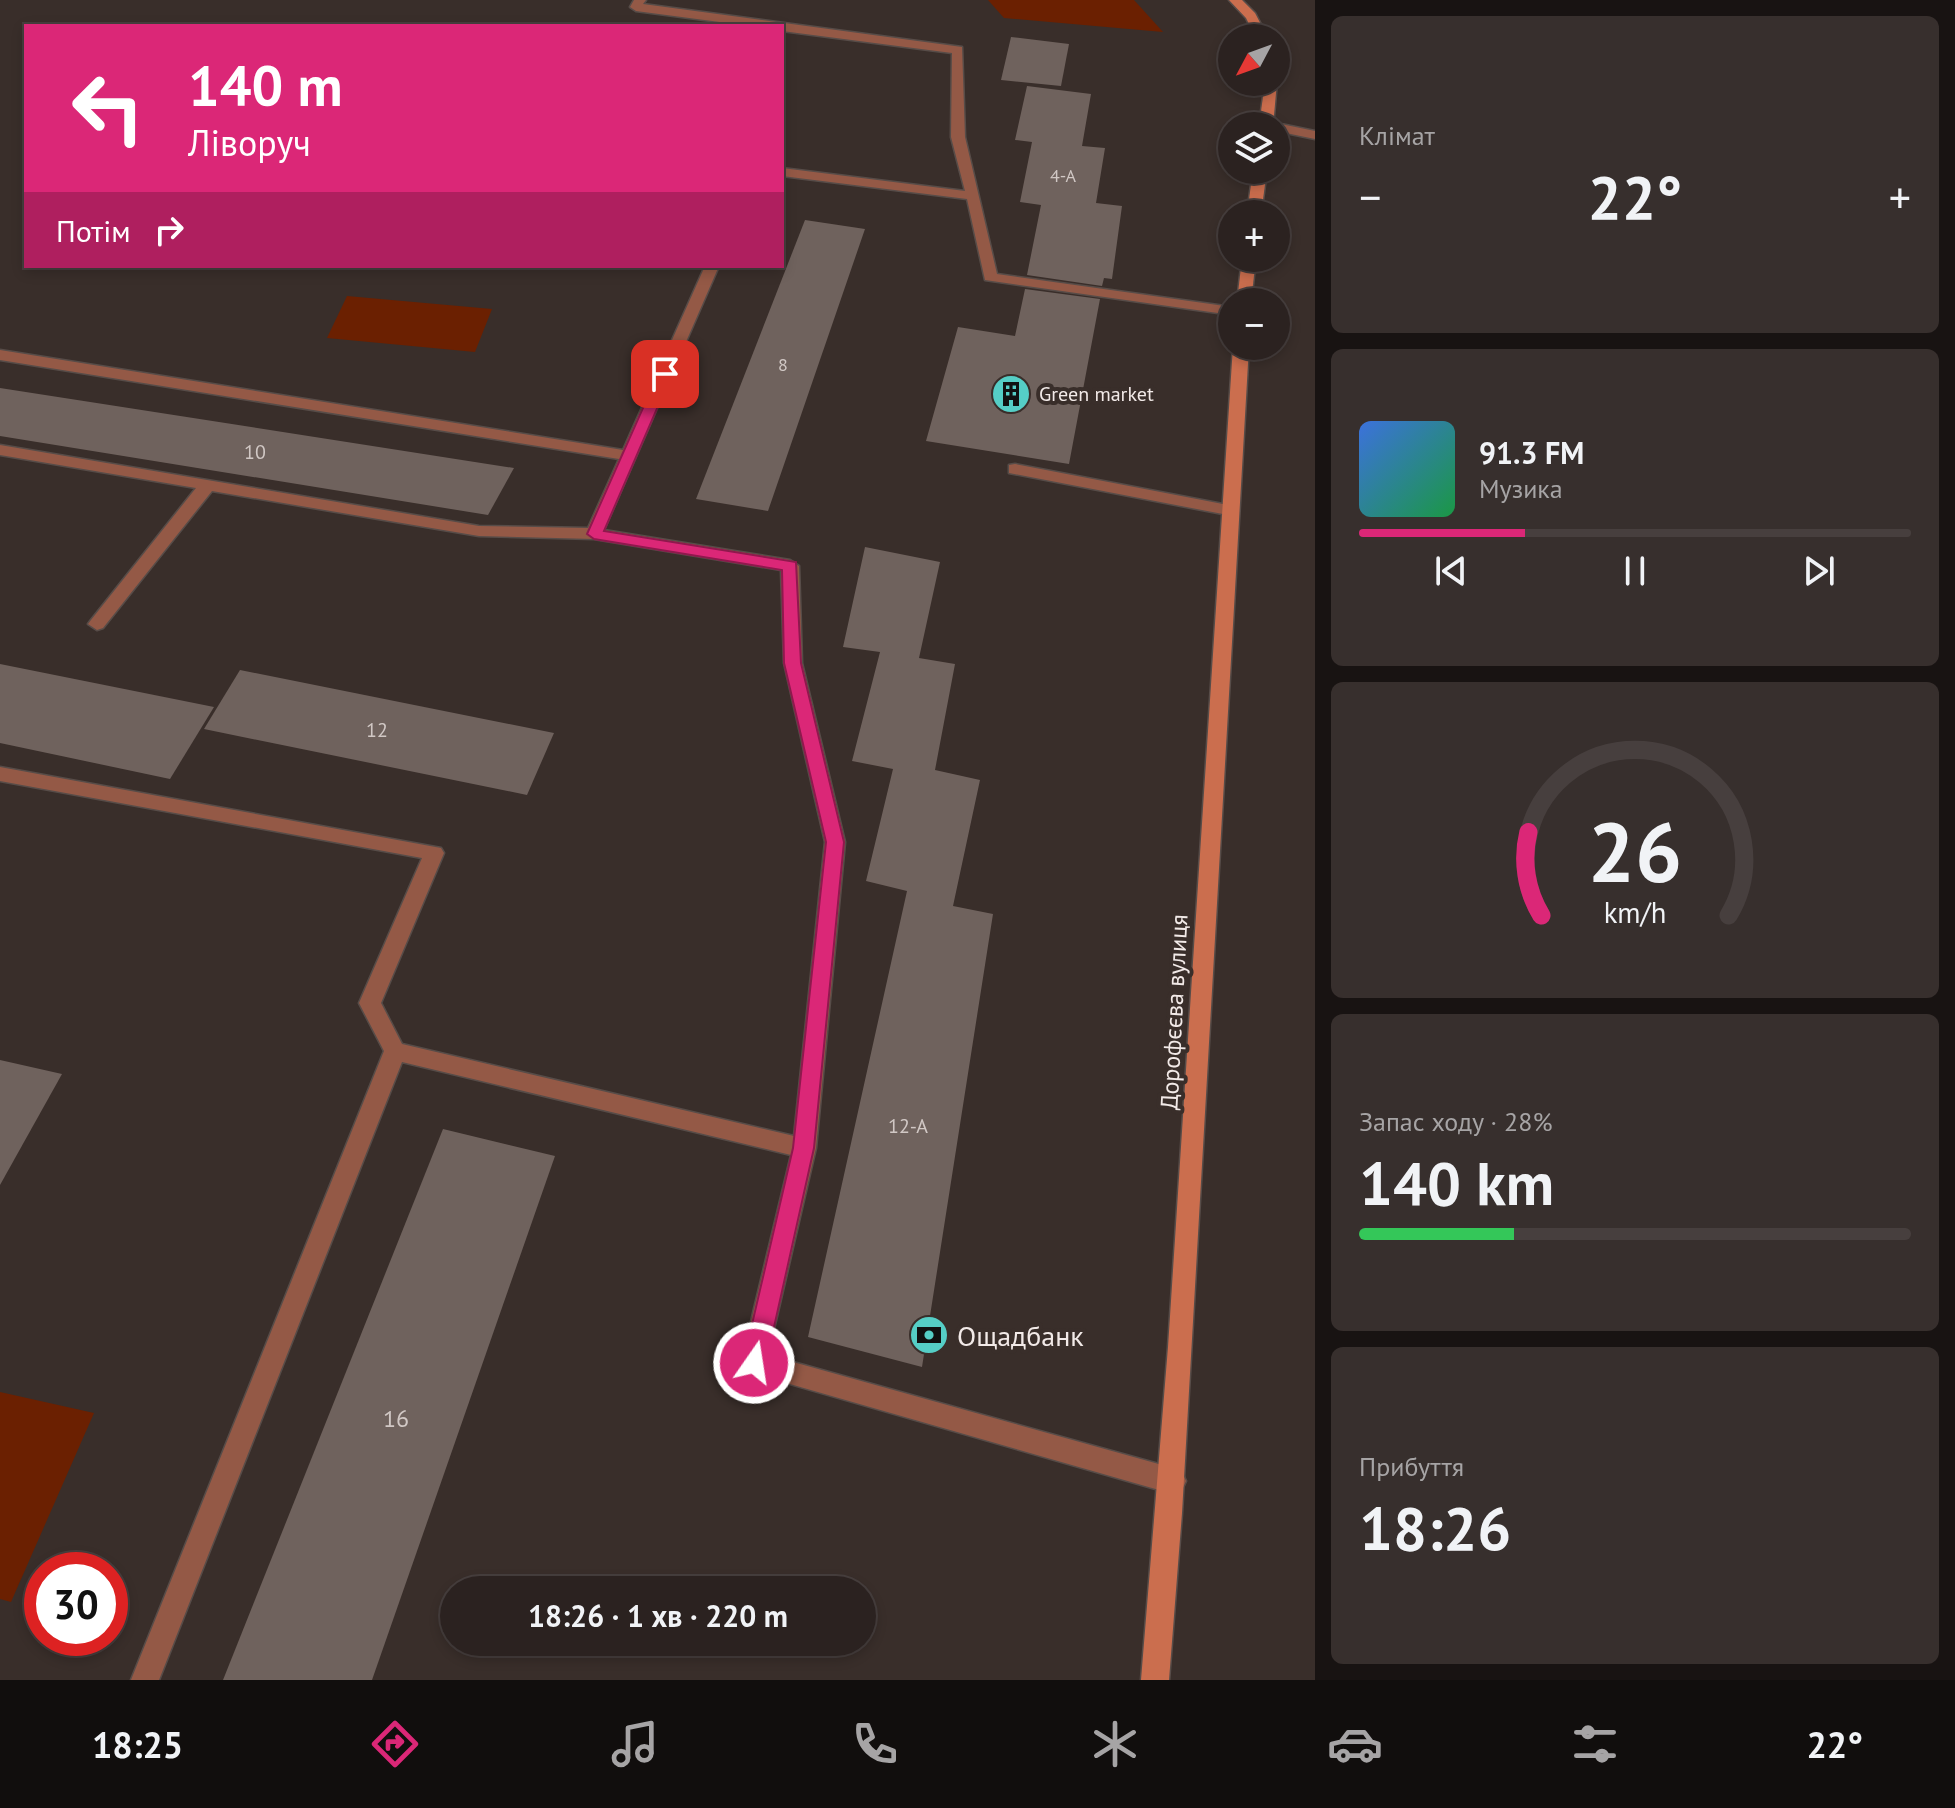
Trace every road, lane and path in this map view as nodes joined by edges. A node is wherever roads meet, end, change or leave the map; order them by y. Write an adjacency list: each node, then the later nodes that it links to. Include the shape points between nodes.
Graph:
1 (640, 0): 3 (street, via 636,7)
2 (1235, 0): 4 (street)
3 (765, 24)
4 (1255, 24)
5 (784, 27): 9 (street, via 958,50 958,137)
6 (1290, 130): 7 (street)
7 (1315, 135)
8 (784, 172): 9 (street)
9 (973, 196): 11 (street, via 990,277)
10 (711, 268): 15 (street)
11 (1218, 309)
12 (0, 355): 15 (street)
13 (1240, 360): 18 (street, Дорофєєва вулиця)
14 (0, 450): 17 (street)
15 (630, 456): 19 (street)
16 (1015, 469): 18 (street)
17 (208, 485): 19 (street, via 479,531); 20 (street)
18 (1228, 510): 24 (street, Дорофєєва вулиця)
19 (594, 534): 23 (street, via 790,566 793,663 835,842)
20 (97, 624)
21 (0, 774): 22 (street, via 434,853 370,1003)
22 (395, 1051): 23 (street); 25 (street)
23 (804, 1148): 24 (street, via 754,1363)
24 (1173, 1481): 26 (street, Дорофєєва вулиця)
25 (145, 1680)
26 (1155, 1680)

